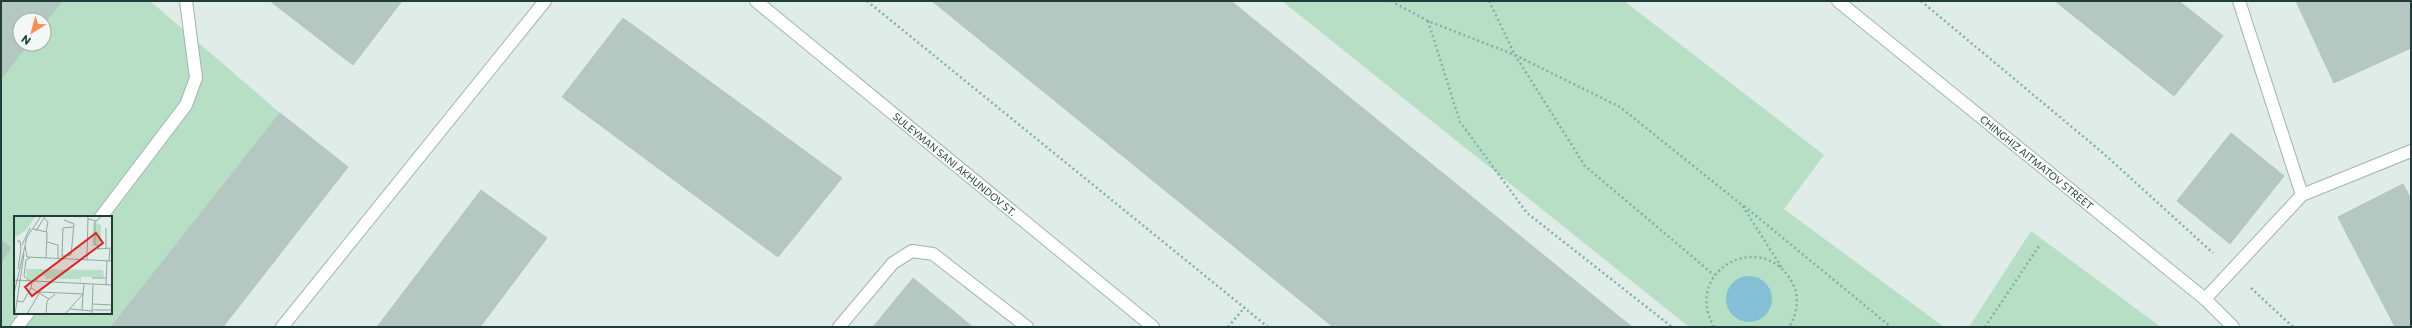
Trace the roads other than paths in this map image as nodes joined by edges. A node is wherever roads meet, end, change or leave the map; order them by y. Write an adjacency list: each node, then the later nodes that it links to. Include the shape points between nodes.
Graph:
1 (186, 1): 8 (main road, via 196,78 186,105)
2 (545, 1): 12 (main road)
3 (756, 1): 15 (main road, SULEYMAN SANI AKHUNDOV ST.)
4 (1838, 1): 9 (main road, CHINGHIZ AITMATOV STREET)
5 (2239, 1): 7 (main road)
6 (2411, 151): 7 (main road)
7 (2302, 195): 9 (main road)
8 (102, 216)
9 (2205, 299): 16 (main road); 17 (main road, CHINGHIZ AITMATOV STREET)
10 (27, 314): 11 (main road)
11 (17, 327)
12 (282, 327)
13 (839, 327): 14 (main road, via 893,263 912,251 933,254)
14 (1027, 327)
15 (1153, 327)
16 (2224, 327)
17 (2233, 327)

